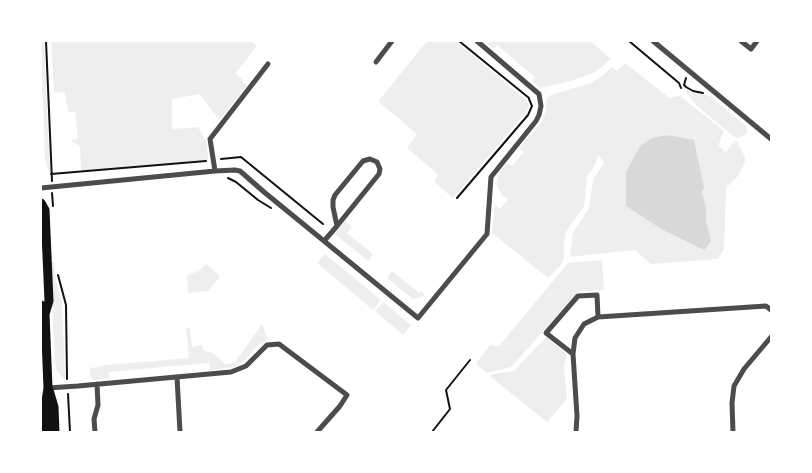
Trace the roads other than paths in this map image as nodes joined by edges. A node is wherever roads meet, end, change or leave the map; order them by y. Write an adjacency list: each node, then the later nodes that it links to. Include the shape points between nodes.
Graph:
1 (392, 41): 6 (street)
2 (477, 41): 13 (street, via 539,94 541,106 536,122 491,177 487,234 418,318)
3 (653, 41): 8 (street)
4 (741, 41): 5 (street, via 751,49)
5 (757, 41)
6 (376, 62)
7 (268, 64): 9 (street, via 210,138)
8 (771, 139)
9 (215, 171): 10 (street); 13 (street, via 240,171)
10 (41, 188)
11 (41, 203): 14 (main road, via 45,210 49,300)
12 (337, 226): 12 (street, via 379,174 376,162 370,159 363,161 335,195 332,206); 13 (street)
13 (324, 240)
14 (43, 310): 21 (main road)
15 (771, 310): 16 (street, via 766,306)
16 (598, 317): 18 (street, via 584,324 576,338); 18 (street, via 597,295 578,296 546,333)
17 (771, 337): 28 (street, via 734,386)
18 (573, 354): 27 (street)
19 (178, 377): 20 (street); 25 (street); 26 (street, via 231,372 246,366 267,346 279,344 347,395)
20 (97, 384): 21 (street); 24 (street)
21 (48, 388): 22 (main road, via 44,408); 23 (main road, via 54,407)
22 (46, 432)
23 (55, 432)
24 (95, 432)
25 (180, 432)
26 (318, 432)
27 (576, 432)
28 (733, 432)

